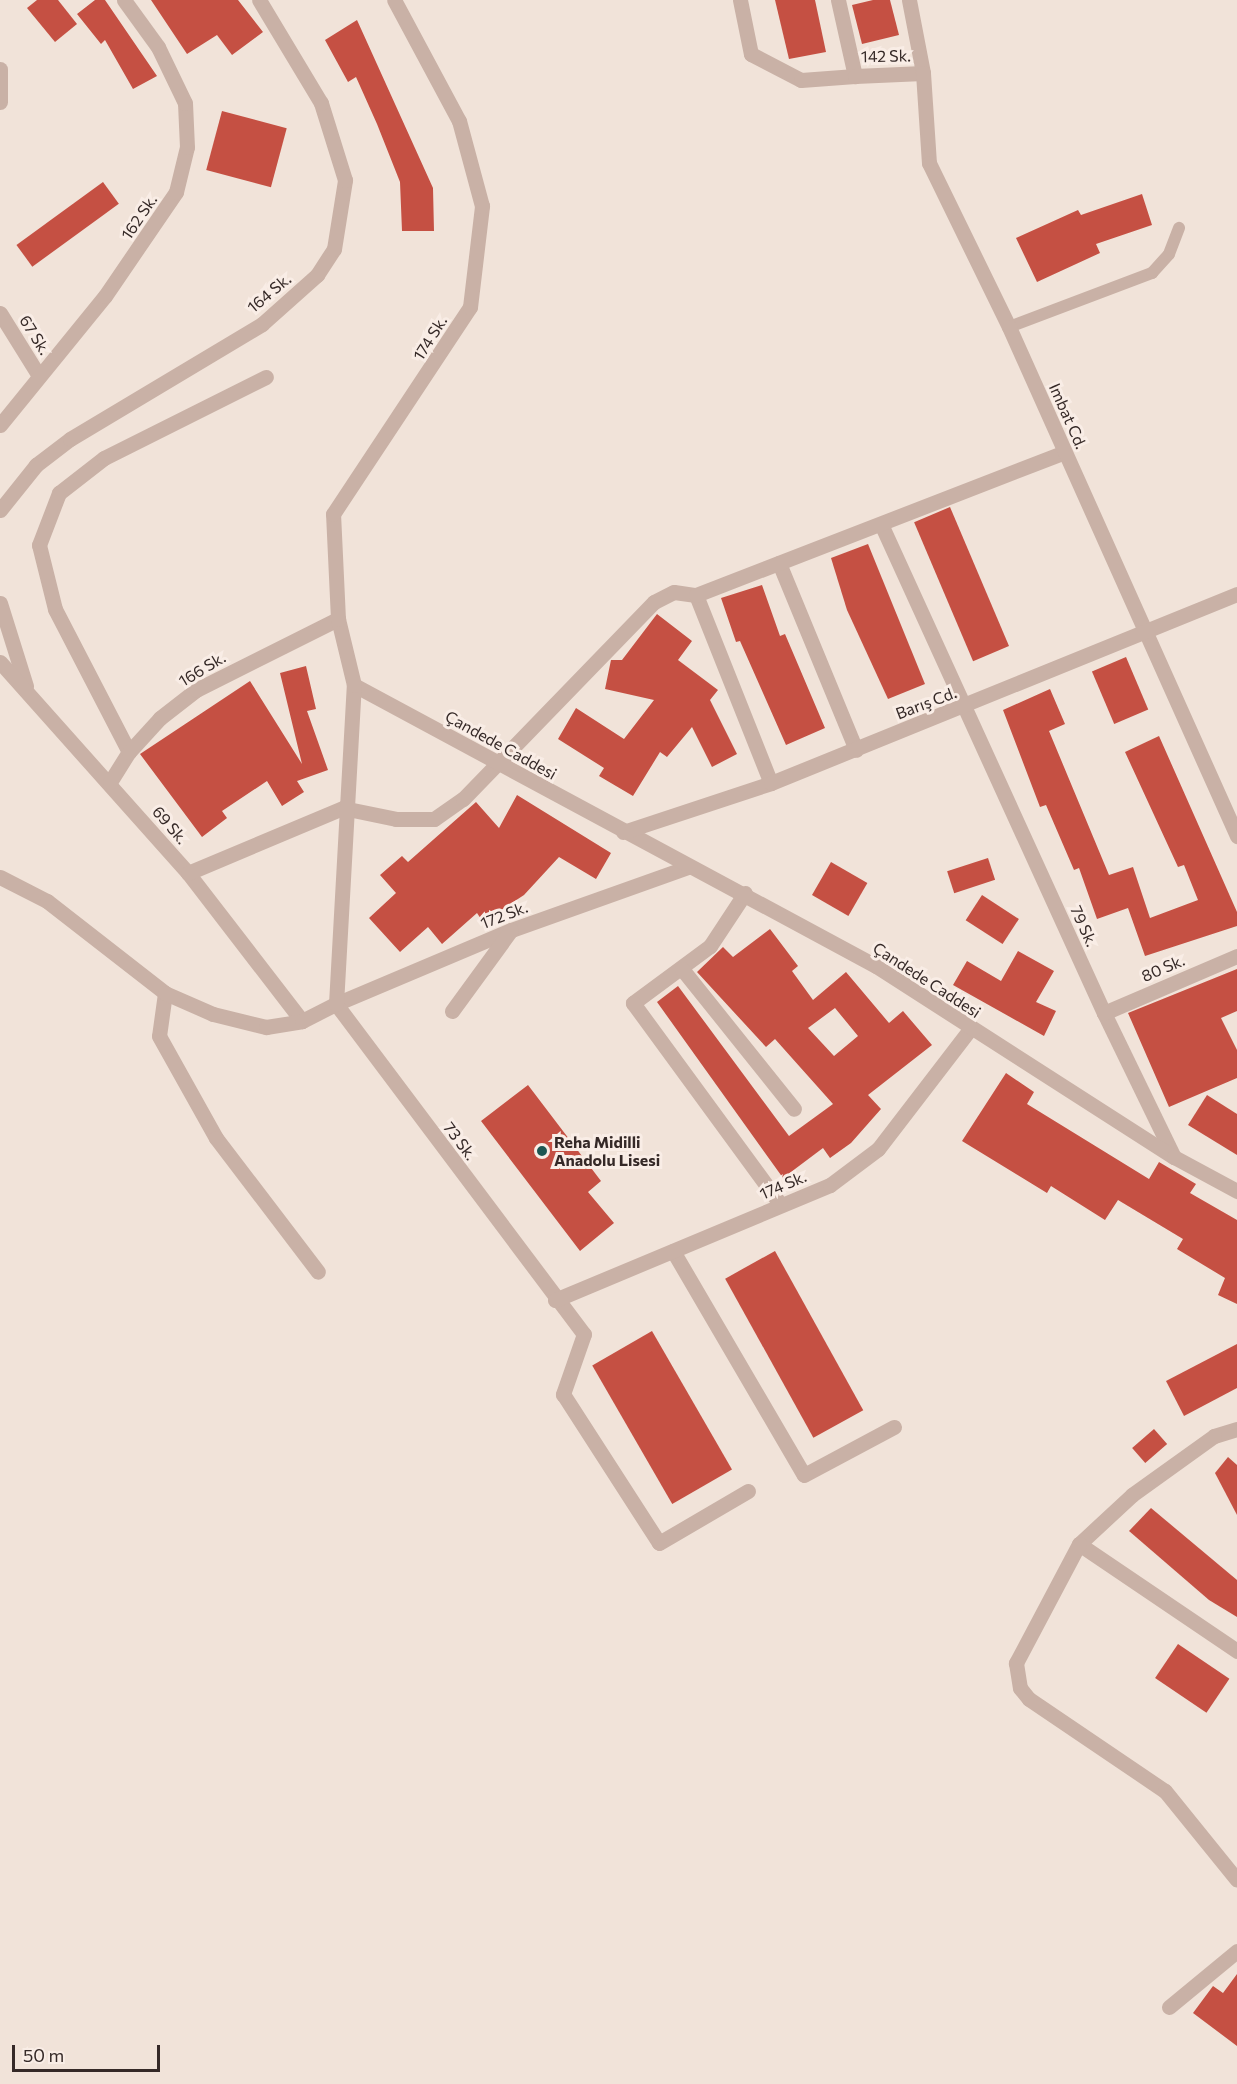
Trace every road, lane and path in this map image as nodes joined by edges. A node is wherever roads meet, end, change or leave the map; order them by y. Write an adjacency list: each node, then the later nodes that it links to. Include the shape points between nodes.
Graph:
1 (124, 0): 14 (street, 162 Sk., via 158,47 185,103 187,147 176,192 162,218)
2 (258, 0): 18 (street, 164 Sk., via 321,103 345,180 334,249 317,275 262,324 70,439 36,465)
3 (394, 0): 24 (street, 174 Sk., via 459,121 482,206 470,307 405,412 333,514)
4 (740, 0): 9 (street, via 751,54 801,80)
5 (838, 0): 9 (street, 142 Sk.)
6 (909, 0): 8 (street, Imbat Cd.)
7 (0, 69): 10 (street)
8 (923, 73): 9 (street, 142 Sk.); 13 (street, Imbat Cd., via 929,163)
9 (855, 76)
10 (0, 102)
11 (1179, 228): 13 (lane, via 1170,254 1152,273)
12 (0, 313): 14 (street, 67 Sk.)
13 (1009, 327): 17 (street, Imbat Cd.)
14 (39, 376): 16 (street, 162 Sk.)
15 (266, 377): 31 (street, via 104,458 59,493 39,545 55,609)
16 (0, 425)
17 (1064, 452): 19 (street); 25 (street, Imbat Cd.)
18 (0, 510)
19 (881, 524): 20 (street); 29 (street, 79 Sk.)
20 (778, 563): 22 (street); 30 (street)
21 (1237, 594): 25 (street, Barış Cd.)
22 (696, 595): 32 (street, via 674,592 654,602); 34 (street)
23 (0, 603): 28 (street)
24 (338, 619): 27 (street, 174 Sk.); 31 (street, 166 Sk., via 196,690 160,718)
25 (1144, 633): 29 (street, Barış Cd.); 37 (street, Imbat Cd.)
26 (0, 662): 28 (street, 69 Sk.)
27 (354, 685): 32 (street, Çandede Caddesi); 35 (street)
28 (27, 689): 33 (street, 69 Sk.)
29 (965, 707): 30 (street, Barış Cd.); 48 (street, 79 Sk.)
30 (856, 750): 34 (street, Barış Cd.)
31 (129, 752): 33 (street, 166 Sk.)
32 (495, 761): 35 (street, via 463,799 434,819 396,819); 36 (street, Çandede Caddesi)
33 (110, 782): 39 (street, 69 Sk.)
34 (771, 783): 36 (street, Barış Cd.)
35 (343, 808): 39 (street); 46 (street, via 344,906)
36 (623, 832): 38 (street, Çandede Caddesi)
37 (1237, 836)
38 (688, 867): 41 (street, Çandede Caddesi); 42 (street, 172 Sk.)
39 (188, 873): 49 (street, 69 Sk.)
40 (0, 877): 45 (street, via 46,901)
41 (745, 893): 44 (street, via 710,946); 50 (street, Çandede Caddesi, via 876,966)
42 (511, 930): 46 (street, 172 Sk.); 47 (street)
43 (1237, 956): 48 (street, 80 Sk.)
44 (682, 969): 51 (street); 54 (street, via 633,1003)
45 (165, 993): 49 (street, via 213,1014 266,1027); 56 (street, via 159,1036 165,1047 216,1138)
46 (336, 1004): 49 (street); 57 (street, 73 Sk.)
47 (452, 1011)
48 (1104, 1013): 52 (street, 79 Sk.)
49 (302, 1021)
50 (970, 1029): 52 (street, Çandede Caddesi); 54 (street, 174 Sk., via 878,1149 830,1185)
51 (794, 1109)
52 (1174, 1157): 53 (street, Çandede Caddesi)
53 (1237, 1191)
54 (782, 1205): 55 (street, 174 Sk.)
55 (673, 1251): 57 (street, 174 Sk.); 58 (street, via 804,1475)
56 (318, 1272)
57 (555, 1300): 60 (street, 73 Sk., via 584,1334 563,1394 659,1543)
58 (894, 1427)
59 (1237, 1429): 61 (street, via 1214,1436 1186,1455 1099,1521)
60 (748, 1491)
61 (1078, 1544): 62 (street); 63 (street, via 1016,1663 1020,1688 1029,1699 1165,1791)
62 (1237, 1651)
63 (1237, 1880)
64 (1237, 1951): 65 (street)
65 (1168, 2007)

